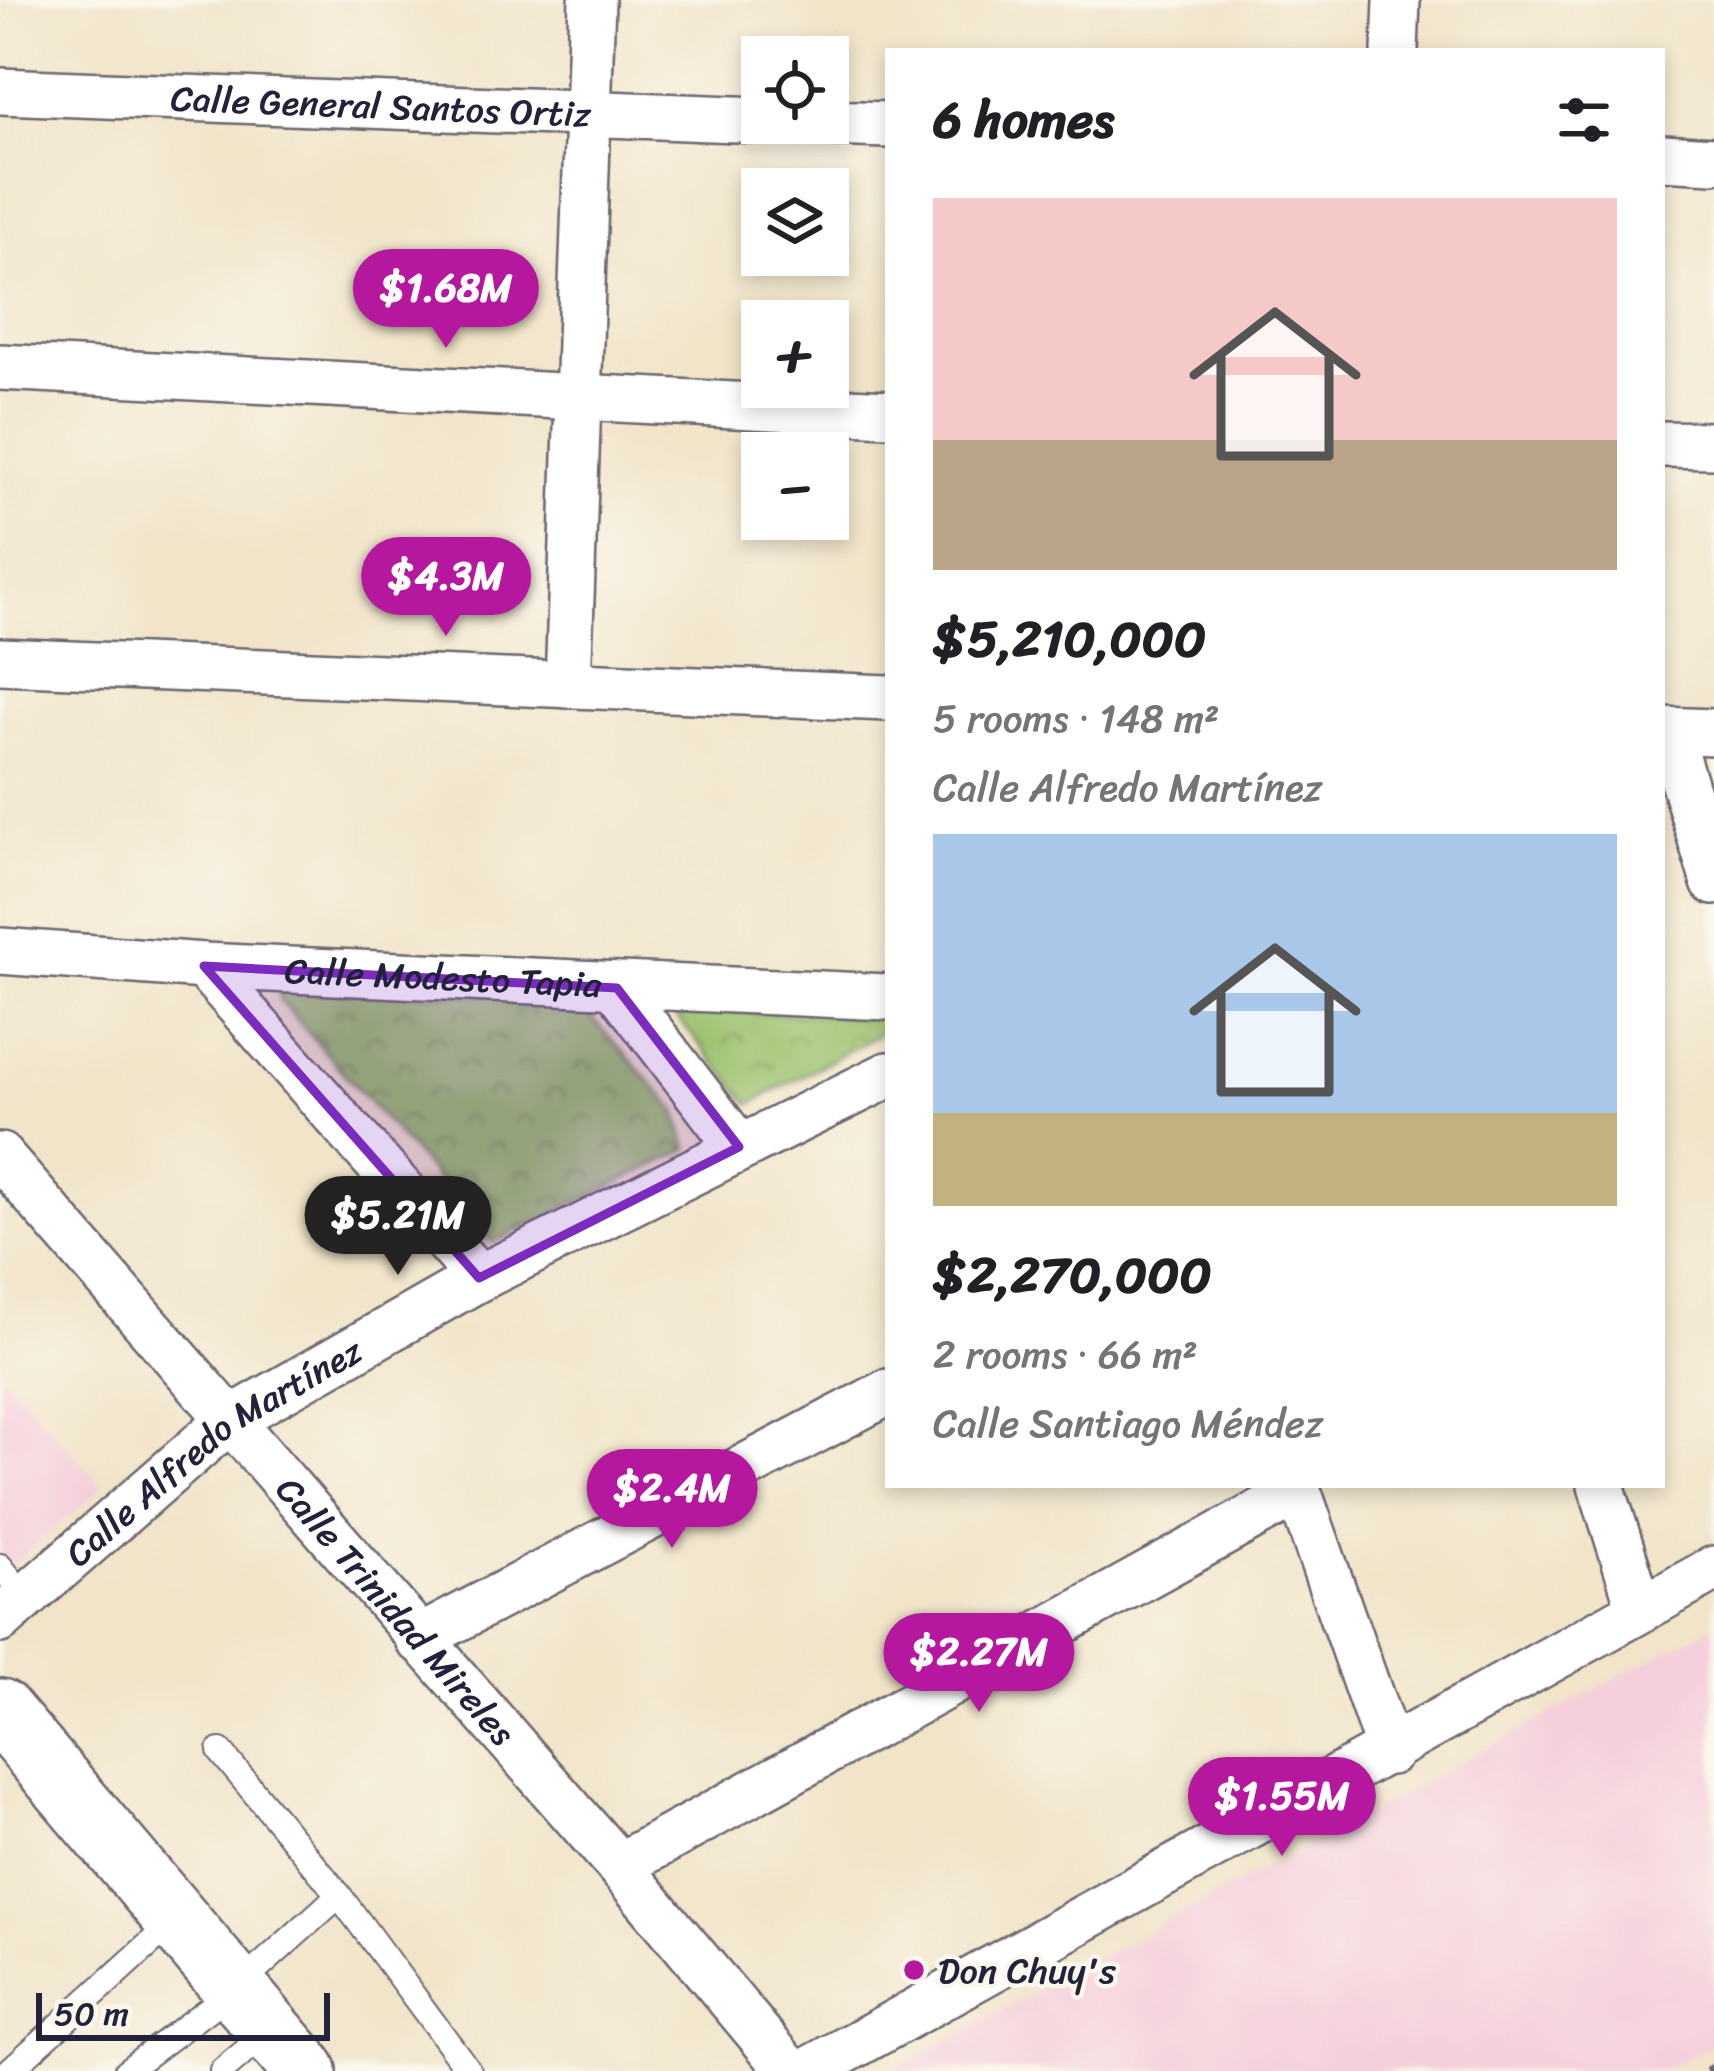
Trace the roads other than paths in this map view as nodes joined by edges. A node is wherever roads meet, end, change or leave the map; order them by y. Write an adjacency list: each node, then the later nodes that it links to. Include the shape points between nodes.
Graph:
1 (592, 0): 5 (street)
2 (1397, 0): 3 (street)
3 (1394, 48)
4 (0, 91): 5 (street, Calle General Santos Ortiz)
5 (587, 114): 6 (street, Calle General Santos Ortiz); 12 (street)
6 (741, 119)
7 (849, 124): 8 (street)
8 (885, 125)
9 (1665, 158): 10 (street)
10 (1714, 160)
11 (0, 367): 12 (street)
12 (576, 399): 13 (street); 17 (street)
13 (885, 412)
14 (1665, 444): 15 (street)
15 (1714, 445)
16 (0, 661): 17 (street)
17 (568, 685): 18 (street)
18 (885, 698)
19 (1665, 730): 20 (street); 21 (street)
20 (1714, 733)
21 (1714, 882)
22 (0, 951): 23 (street, Calle Modesto Tapia)
23 (204, 966): 24 (street, Calle Modesto Tapia); 29 (street)
24 (617, 988): 25 (street, Calle Modesto Tapia); 27 (street)
25 (885, 998)
26 (885, 1076): 27 (street, Calle Alfredo Martínez)
27 (739, 1147): 29 (street, Calle Alfredo Martínez)
28 (0, 1156): 31 (street, Calle Trinidad Mireles)
29 (479, 1278): 31 (street, Calle Alfredo Martínez)
30 (885, 1393): 37 (street)
31 (228, 1421): 35 (street, Calle Alfredo Martínez); 37 (street, Calle Trinidad Mireles)
32 (1296, 1488): 40 (street); 41 (street)
33 (1601, 1488): 36 (street)
34 (1714, 1569): 36 (street)
35 (9, 1594)
36 (1640, 1609): 40 (street)
37 (418, 1639): 41 (street, Calle Trinidad Mireles)
38 (0, 1711): 43 (main road)
39 (220, 1751): 42 (lane)
40 (1390, 1752): 50 (street)
41 (620, 1866): 49 (street, Calle Trinidad Mireles)
42 (339, 1895): 44 (lane); 48 (lane)
43 (177, 1920): 44 (main road); 45 (lane)
44 (270, 2030): 46 (lane); 47 (lane)
45 (9, 2071)
46 (127, 2071)
47 (222, 2071)
48 (470, 2071)
49 (790, 2071)
50 (808, 2071)

